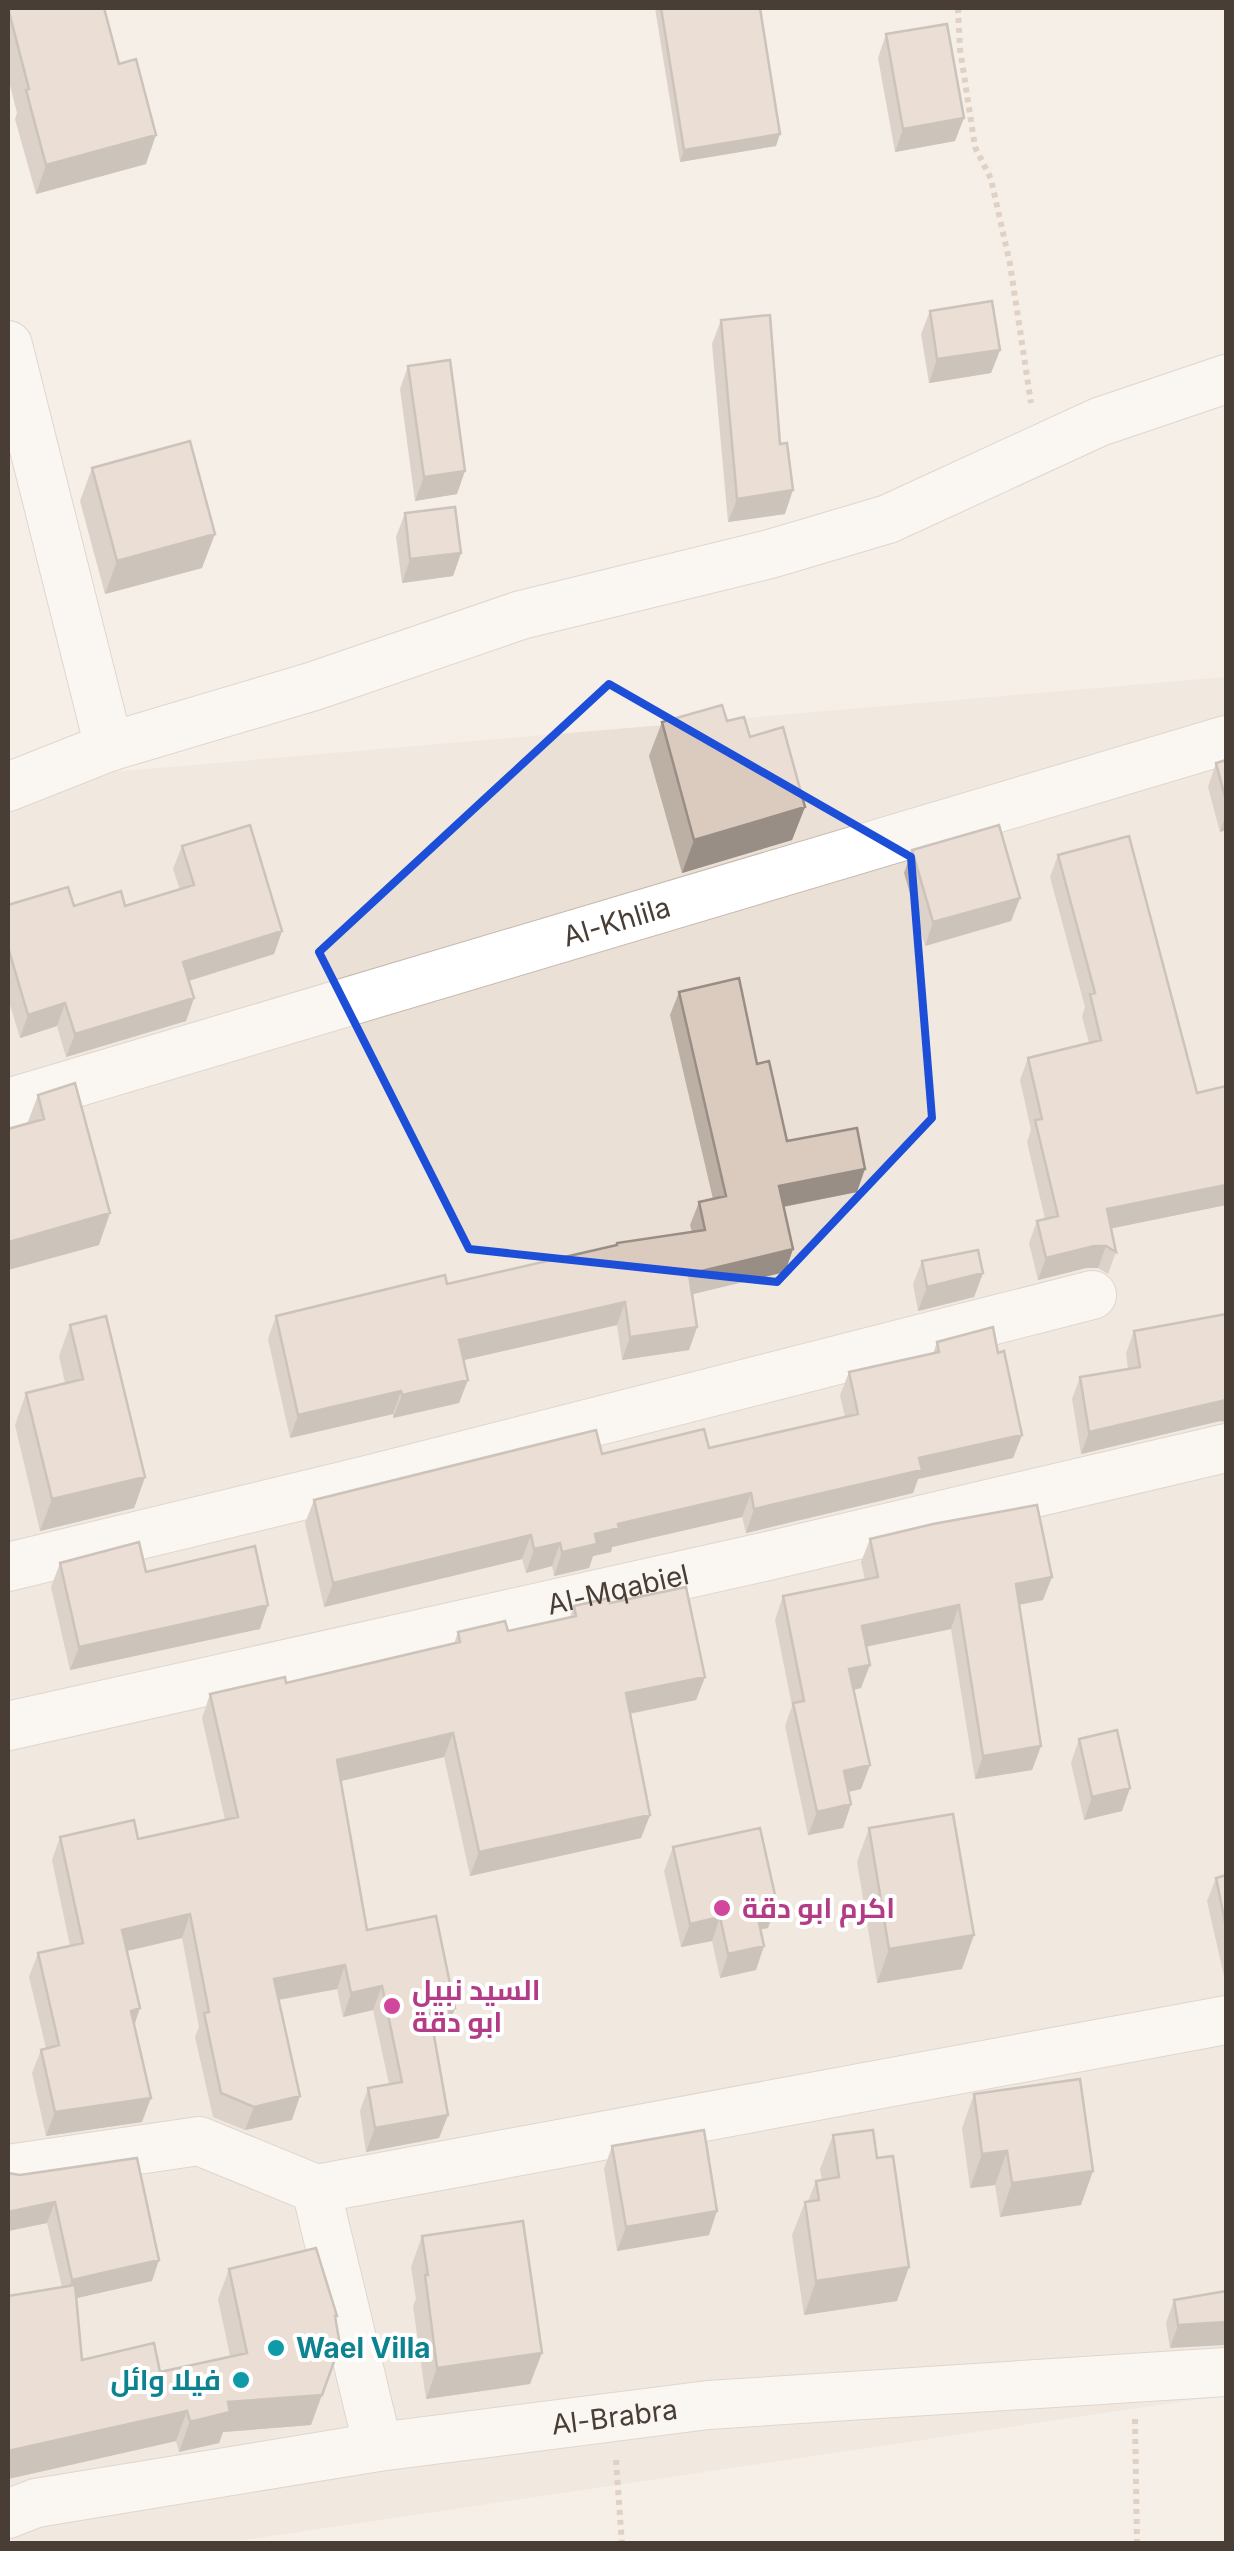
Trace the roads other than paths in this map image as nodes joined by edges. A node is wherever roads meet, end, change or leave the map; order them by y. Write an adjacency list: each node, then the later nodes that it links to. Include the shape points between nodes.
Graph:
1 (8, 345): 4 (street)
2 (1226, 378): 4 (street, via 1099,422 888,519 522,615)
3 (1226, 740): 6 (street, Al-Khlila)
4 (109, 747): 5 (street)
5 (8, 787)
6 (8, 1103)
7 (1092, 1295): 9 (street)
8 (1226, 1448): 10 (street, Al-Mqabiel)
9 (8, 1567)
10 (8, 1726)
11 (1226, 2020): 13 (street)
12 (8, 2168): 13 (street, via 199,2141)
13 (316, 2189): 15 (street)
14 (1226, 2372): 15 (street, Al-Brabra, via 708,2405)
15 (378, 2448): 16 (street, Al-Brabra, via 36,2503)
16 (8, 2514)

